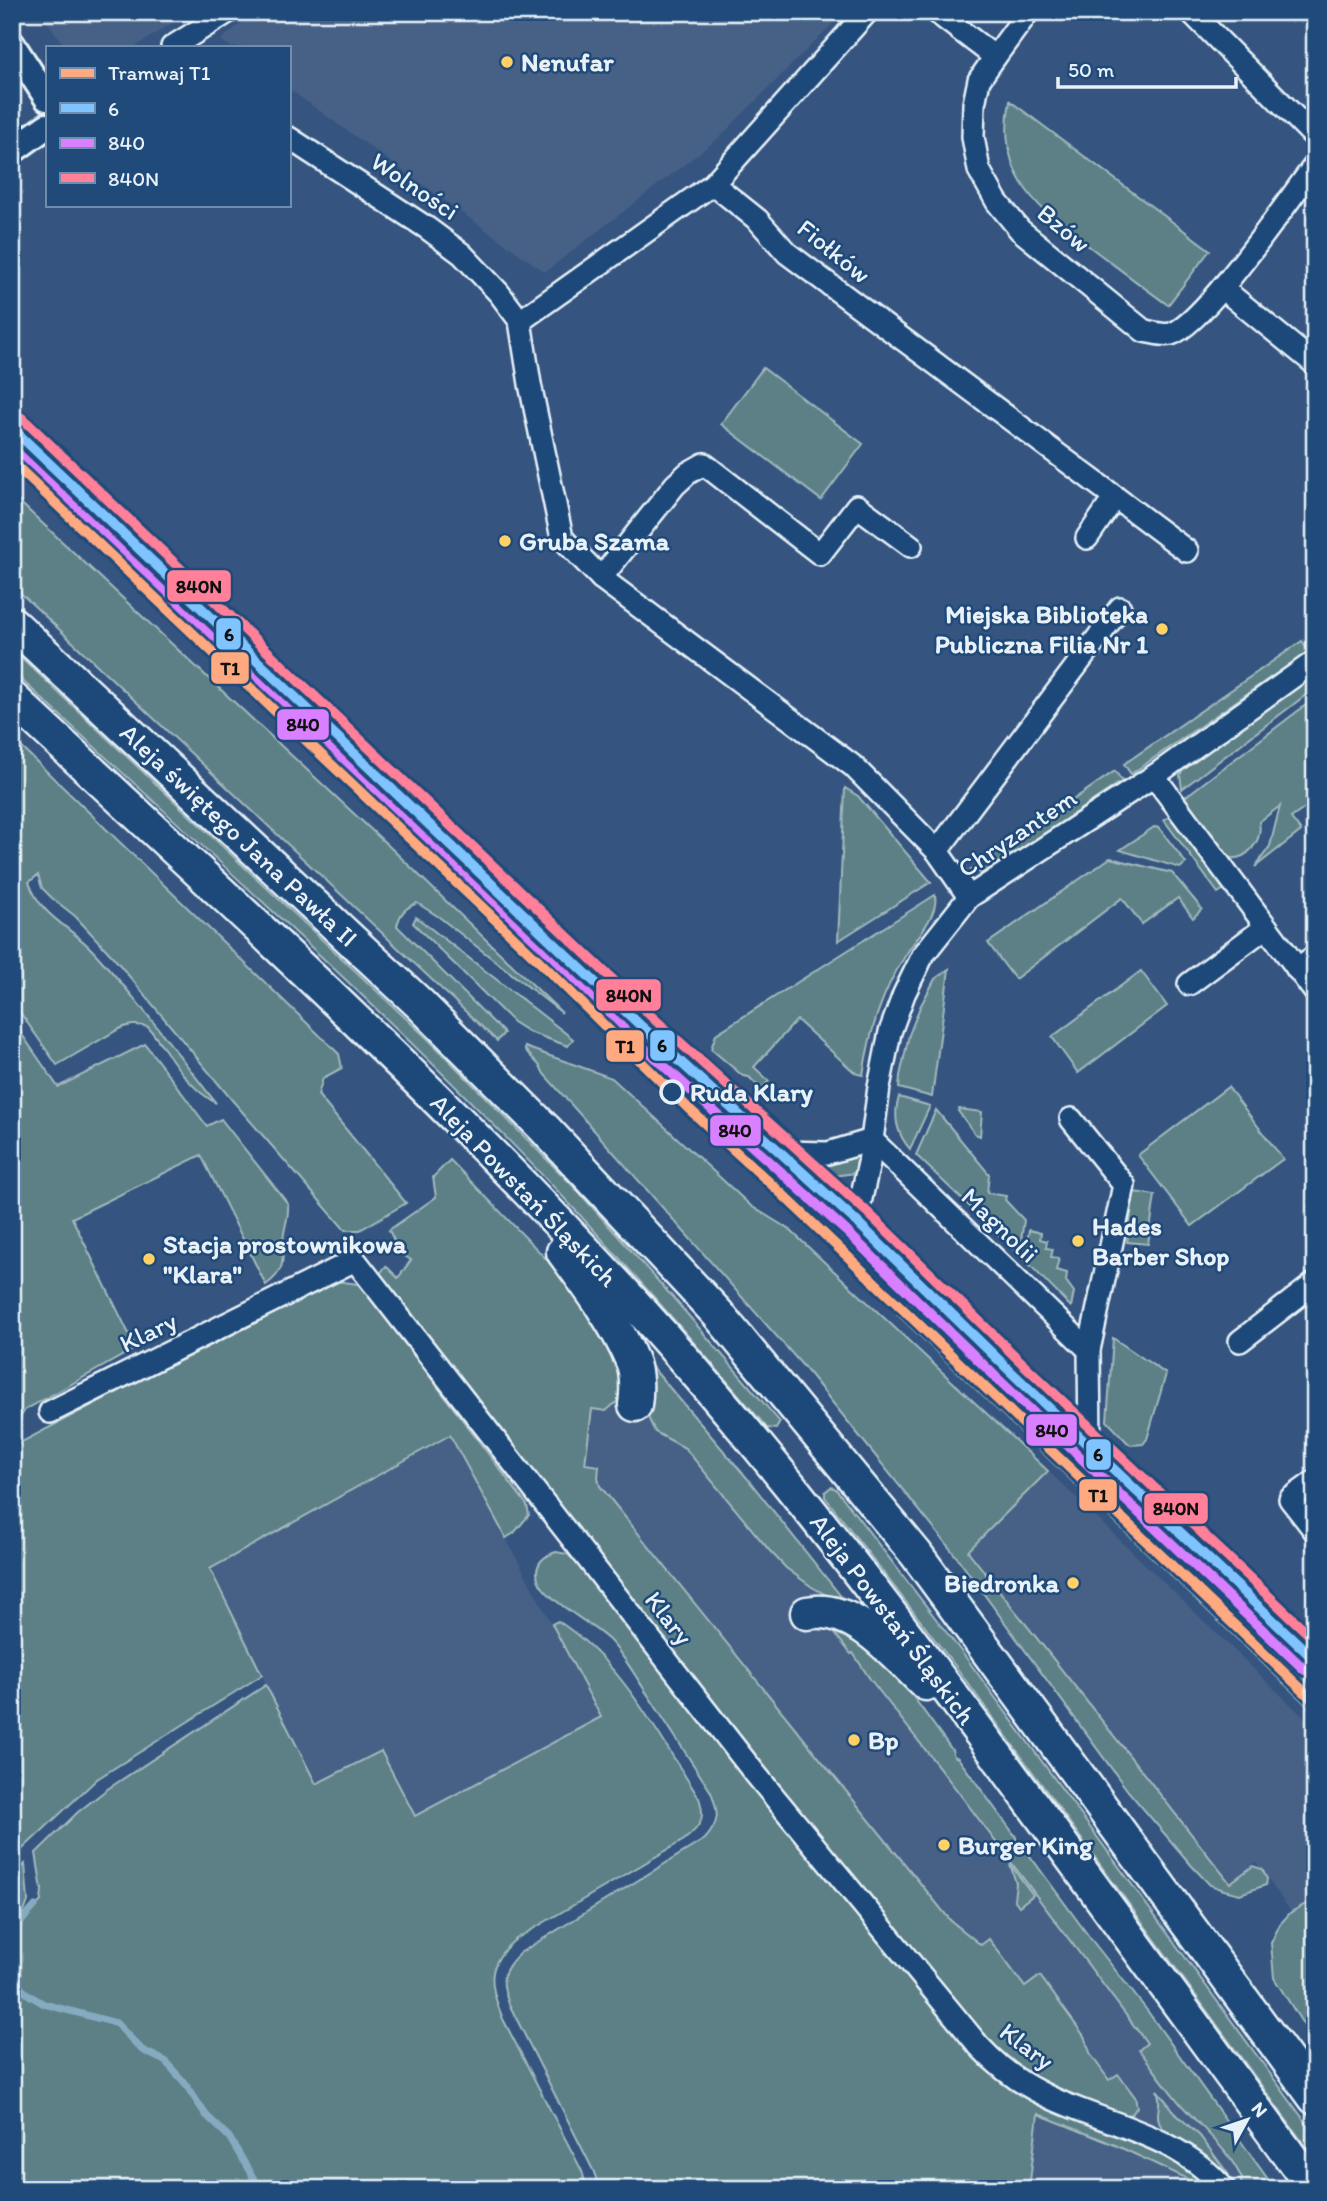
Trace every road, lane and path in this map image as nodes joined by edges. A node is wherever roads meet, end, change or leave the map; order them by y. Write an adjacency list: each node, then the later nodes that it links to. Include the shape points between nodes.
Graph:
1 (229, 12): 7 (street)
2 (867, 12): 15 (street)
3 (936, 12): 8 (street)
4 (1028, 12): 8 (street, Bzów)
5 (1191, 12): 11 (street)
6 (12, 44): 9 (street)
7 (174, 46)
8 (995, 57): 16 (street, Bzów, via 979,80 973,137 979,170 1020,230 1144,331 1168,335 1188,326)
9 (46, 96)
10 (46, 127): 13 (street)
11 (1315, 137)
12 (290, 139): 17 (street, Wolności, via 462,254)
13 (15, 148)
14 (1315, 165): 16 (street, Bzów)
15 (713, 184): 17 (street); 20 (street, Fiołków, via 758,220 787,253)
16 (1222, 288): 18 (street)
17 (520, 321): 24 (street, via 562,538)
18 (1315, 364)
19 (12, 428): 42 (street, via 616,1003)
20 (1115, 497): 21 (street); 23 (street, Fiołków)
21 (1087, 538)
22 (911, 546): 24 (street, via 857,506 820,554 704,464 675,485)
23 (1187, 551)
24 (601, 578): 30 (street, via 853,766)
25 (1120, 608): 30 (street)
26 (12, 623): 37 (main road, Aleja świętego Jana Pawła II)
27 (1315, 661): 29 (street, Chryzantem)
28 (12, 698): 38 (main road, Aleja świętego Jana Pawła II)
29 (1154, 776): 31 (street, Chryzantem); 32 (street)
30 (937, 851): 31 (street)
31 (969, 897): 40 (street, Chryzantem, via 923,955 904,994 890,1032)
32 (1266, 927): 34 (street); 35 (street)
33 (1315, 956): 34 (street)
34 (1297, 969): 36 (street)
35 (1189, 984)
36 (1315, 992)
37 (464, 1048): 55 (main road, Aleja Powstań Śląskich, via 718,1314 899,1534)
38 (425, 1088): 41 (main road, Aleja Powstań Śląskich)
39 (1071, 1119): 46 (street, via 1124,1185)
40 (873, 1140): 42 (street, via 828,1153); 43 (street, Chryzantem); 46 (street, Magnolii)
41 (490, 1152): 47 (main road, via 601,1304 633,1363); 54 (main road, Aleja Powstań Śląskich, via 635,1304 765,1454)
42 (782, 1152): 43 (street)
43 (856, 1221): 49 (street)
44 (1315, 1283): 45 (street)
45 (1240, 1341)
46 (1089, 1350): 49 (street)
47 (635, 1405)
48 (50, 1412): 56 (street, Klary, via 355,1260 776,1800 986,2053 1031,2088 1179,2150 1206,2168)
49 (1090, 1447): 53 (street)
50 (1315, 1481): 51 (street, via 1290,1499)
51 (1315, 1531)
52 (807, 1613): 54 (main road, via 831,1612 855,1622)
53 (1315, 1660)
54 (984, 1738): 57 (main road, Aleja Powstań Śląskich)
55 (1315, 2098)
56 (1224, 2189)
57 (1314, 2189)

